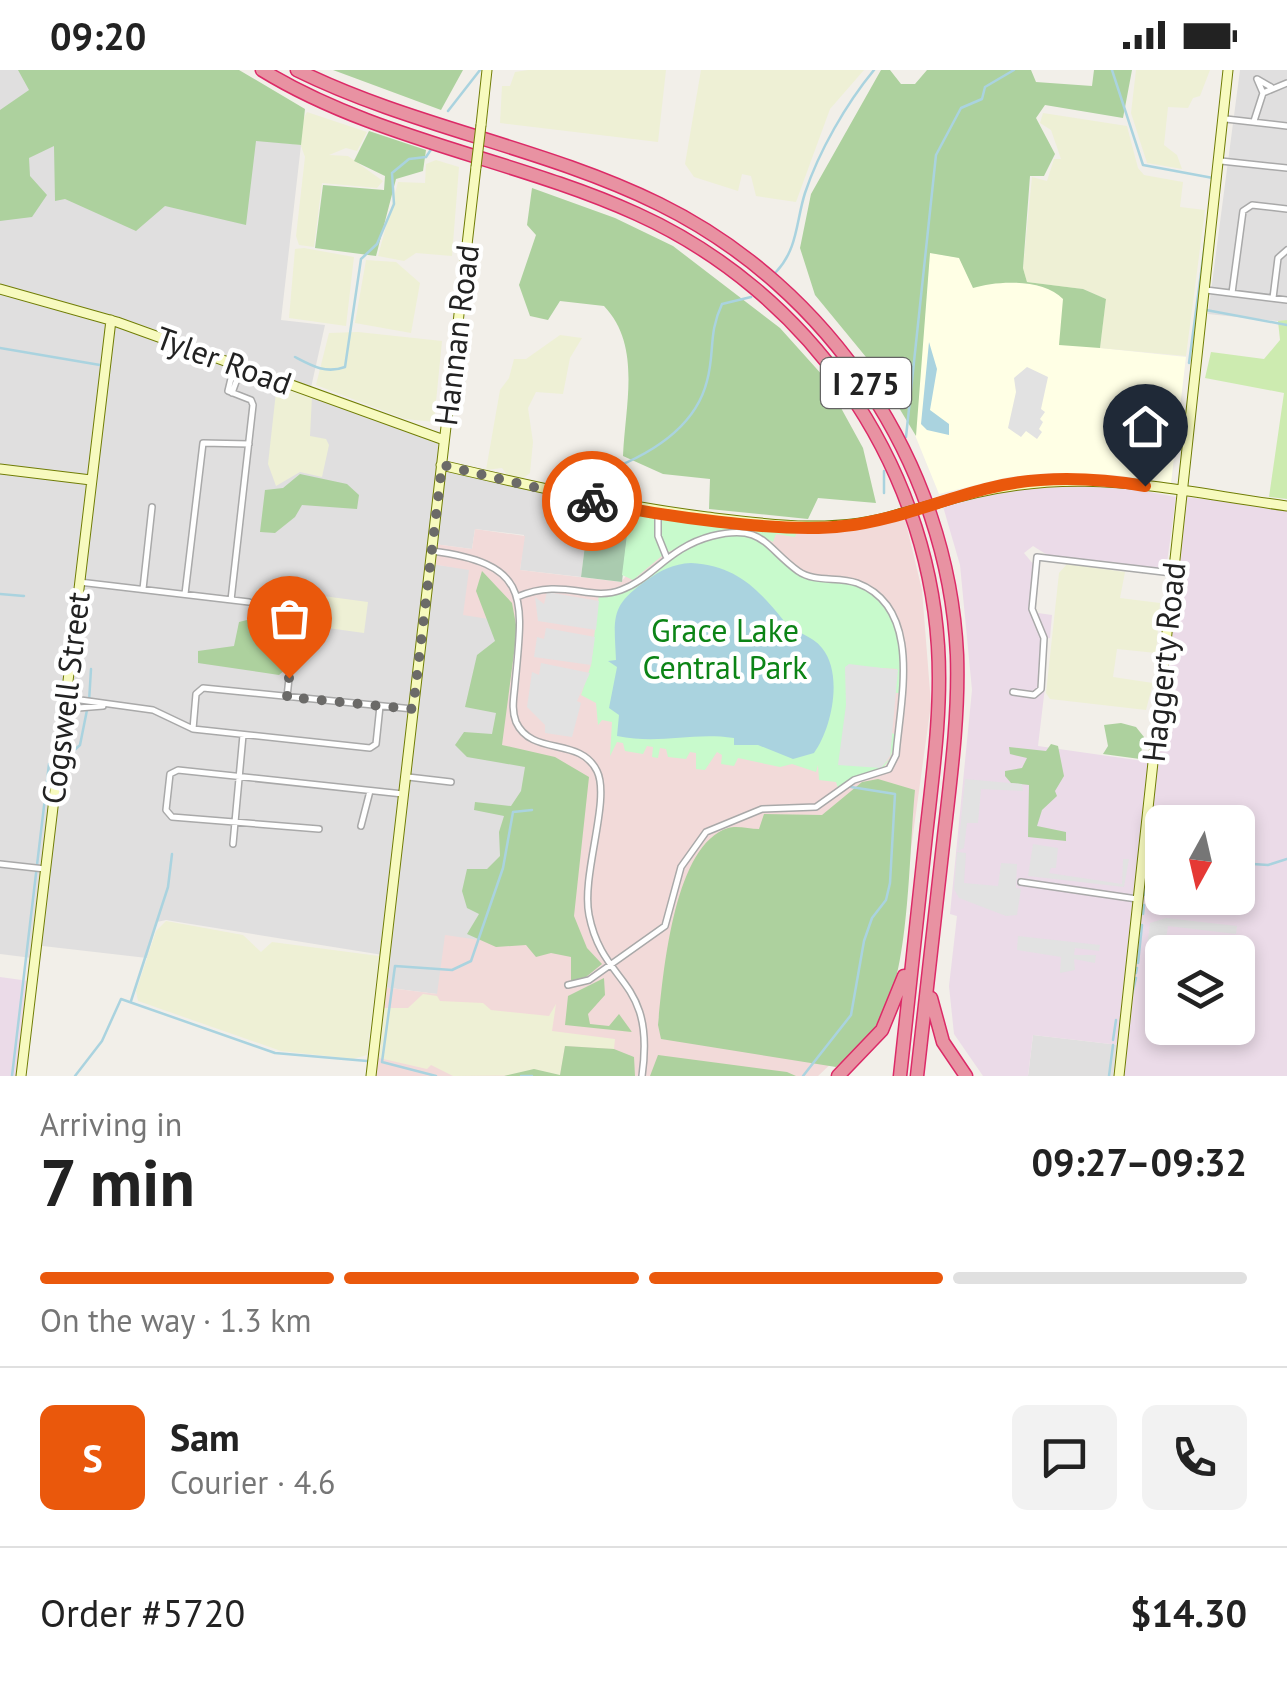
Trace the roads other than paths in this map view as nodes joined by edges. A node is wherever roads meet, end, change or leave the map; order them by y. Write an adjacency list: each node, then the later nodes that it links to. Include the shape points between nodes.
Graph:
1 (262, 70): 63 (highway, I 275, via 328,104 650,220 735,272 818,350 884,450 928,576 939,700)
2 (297, 70): 7 (highway, I 275)
3 (306, 70): 7 (highway)
4 (487, 70): 24 (street, Hannan Road, bridge)
5 (1228, 70): 10 (street, Haggerty Road)
6 (1287, 83): 8 (street)
7 (327, 84): 66 (highway, I 275, via 582,172 689,220 798,302 854,366 915,474 952,602 956,714)
8 (1270, 87): 9 (street); 9 (street, via 1257,78)
9 (1263, 93): 11 (street)
10 (1226, 118): 11 (street); 13 (street, Haggerty Road)
11 (1254, 122): 12 (street)
12 (1287, 126)
13 (1221, 160): 14 (street); 18 (street, Haggerty Road)
14 (1287, 168)
15 (1287, 209): 19 (street, via 1246,208)
16 (1284, 251): 20 (street)
17 (0, 289): 22 (street, Tyler Road)
18 (1205, 290): 19 (street); 29 (street, Haggerty Road)
19 (1232, 293): 20 (street)
20 (1272, 298): 21 (street)
21 (1287, 300)
22 (111, 320): 23 (street, Tyler Road); 28 (street, Cogswell Street)
23 (238, 365): 24 (street, Tyler Road); 25 (street, via 231,393 253,402)
24 (444, 440): 26 (street, Hannan Road)
25 (249, 444): 38 (street, via 204,442); 40 (street)
26 (442, 465): 32 (street); 33 (street, Hannan Road)
27 (0, 469): 28 (street)
28 (91, 480): 36 (street, Cogswell Street)
29 (1180, 492): 30 (street); 32 (street, bridge, via 1100,479 1048,479 824,527); 35 (street, Haggerty Road)
30 (1287, 506)
31 (152, 507): 37 (street)
32 (658, 511): 34 (street)
33 (432, 551): 39 (street, via 487,562); 48 (street, Hannan Road)
34 (666, 556): 39 (street, via 619,591 552,586); 67 (street, via 708,537 748,535 771,543 802,573 857,583 883,601 899,630 903,667 896,754 888,770 856,779 820,806 762,810 706,832 681,867 665,926)
35 (1172, 573): 43 (street, via 1036,556 1032,608 1044,638 1041,690 1034,696); 65 (street, Haggerty Road)
36 (79, 582): 37 (street); 44 (street, Cogswell Street)
37 (142, 589): 38 (street)
38 (185, 594): 40 (street)
39 (517, 596): 67 (street, via 522,623 516,723 536,742 584,756 600,778 587,898 596,937)
40 (230, 600): 41 (street)
41 (249, 602)
42 (289, 678): 45 (street)
43 (1013, 692)
44 (65, 697): 46 (street); 49 (street, Cogswell Street)
45 (287, 697): 47 (street); 50 (street, via 199,690)
46 (106, 705): 49 (street, via 69,706); 50 (street, via 156,711)
47 (380, 706): 48 (street); 51 (street, via 374,747)
48 (413, 709): 53 (street, Hannan Road)
49 (64, 712): 62 (street, Cogswell Street)
50 (193, 729): 51 (street)
51 (244, 735): 52 (street)
52 (240, 776): 55 (street); 57 (street); 57 (street, via 172,771 168,815)
53 (405, 777): 54 (street); 56 (street, Hannan Road)
54 (451, 782)
55 (370, 790): 56 (street); 58 (street)
56 (402, 794): 70 (street, Hannan Road)
57 (235, 824): 59 (street); 60 (street)
58 (361, 826)
59 (319, 829)
60 (232, 844)
61 (0, 864): 62 (street)
62 (45, 869): 69 (street, Cogswell Street)
63 (922, 874): 72 (highway, via 894,1009 866,1051); 73 (highway, I 275)
64 (1021, 882): 65 (street)
65 (1140, 900): 76 (street, Haggerty Road)
66 (935, 916): 74 (highway, I 275); 75 (highway, via 932,1010 942,1042)
67 (612, 962): 68 (street, via 589,980); 71 (street, via 642,1011)
68 (568, 985)
69 (21, 1076)
70 (371, 1076)
71 (642, 1076)
72 (838, 1076)
73 (900, 1076)
74 (917, 1076)
75 (966, 1076)
76 (1119, 1076)

